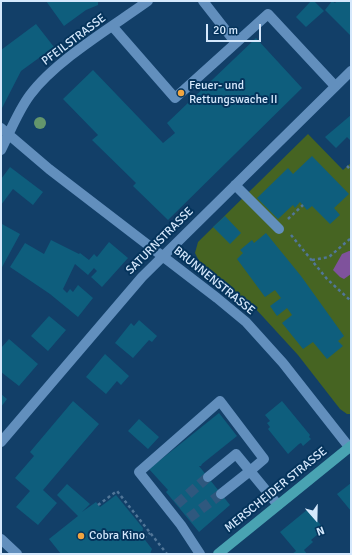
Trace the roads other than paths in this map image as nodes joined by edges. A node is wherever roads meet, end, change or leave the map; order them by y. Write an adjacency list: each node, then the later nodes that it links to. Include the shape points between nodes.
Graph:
1 (148, 1): 3 (street, PFEILSTRASSE)
2 (203, 1): 4 (street)
3 (112, 27): 4 (street, via 175,98); 7 (street, PFEILSTRASSE, via 47,76)
4 (235, 42): 6 (street, via 268,14)
5 (351, 71): 6 (street, SATURNSTRASSE)
6 (335, 86): 9 (street, SATURNSTRASSE)
7 (5, 131): 8 (street, PFEILSTRASSE); 11 (street, BRUNNENSTRASSE, via 49,169)
8 (1, 150)
9 (235, 185): 10 (street); 11 (street, SATURNSTRASSE)
10 (280, 227)
11 (163, 257): 12 (street, SATURNSTRASSE, via 142,277); 13 (street, BRUNNENSTRASSE, via 246,322 283,362)
12 (1, 442)
13 (350, 447): 17 (main road, MERSCHEIDER STRASSE)
14 (250, 471): 15 (street, via 236,454); 16 (street); 17 (street); 19 (street, via 264,459 220,401 139,472 173,507)
15 (208, 477)
16 (221, 494)
17 (278, 505): 23 (main road, MERSCHEIDER STRASSE)
18 (189, 518): 19 (street)
19 (181, 525): 22 (street)
20 (1, 539): 21 (street)
21 (17, 554)
22 (200, 554)
23 (218, 554)

